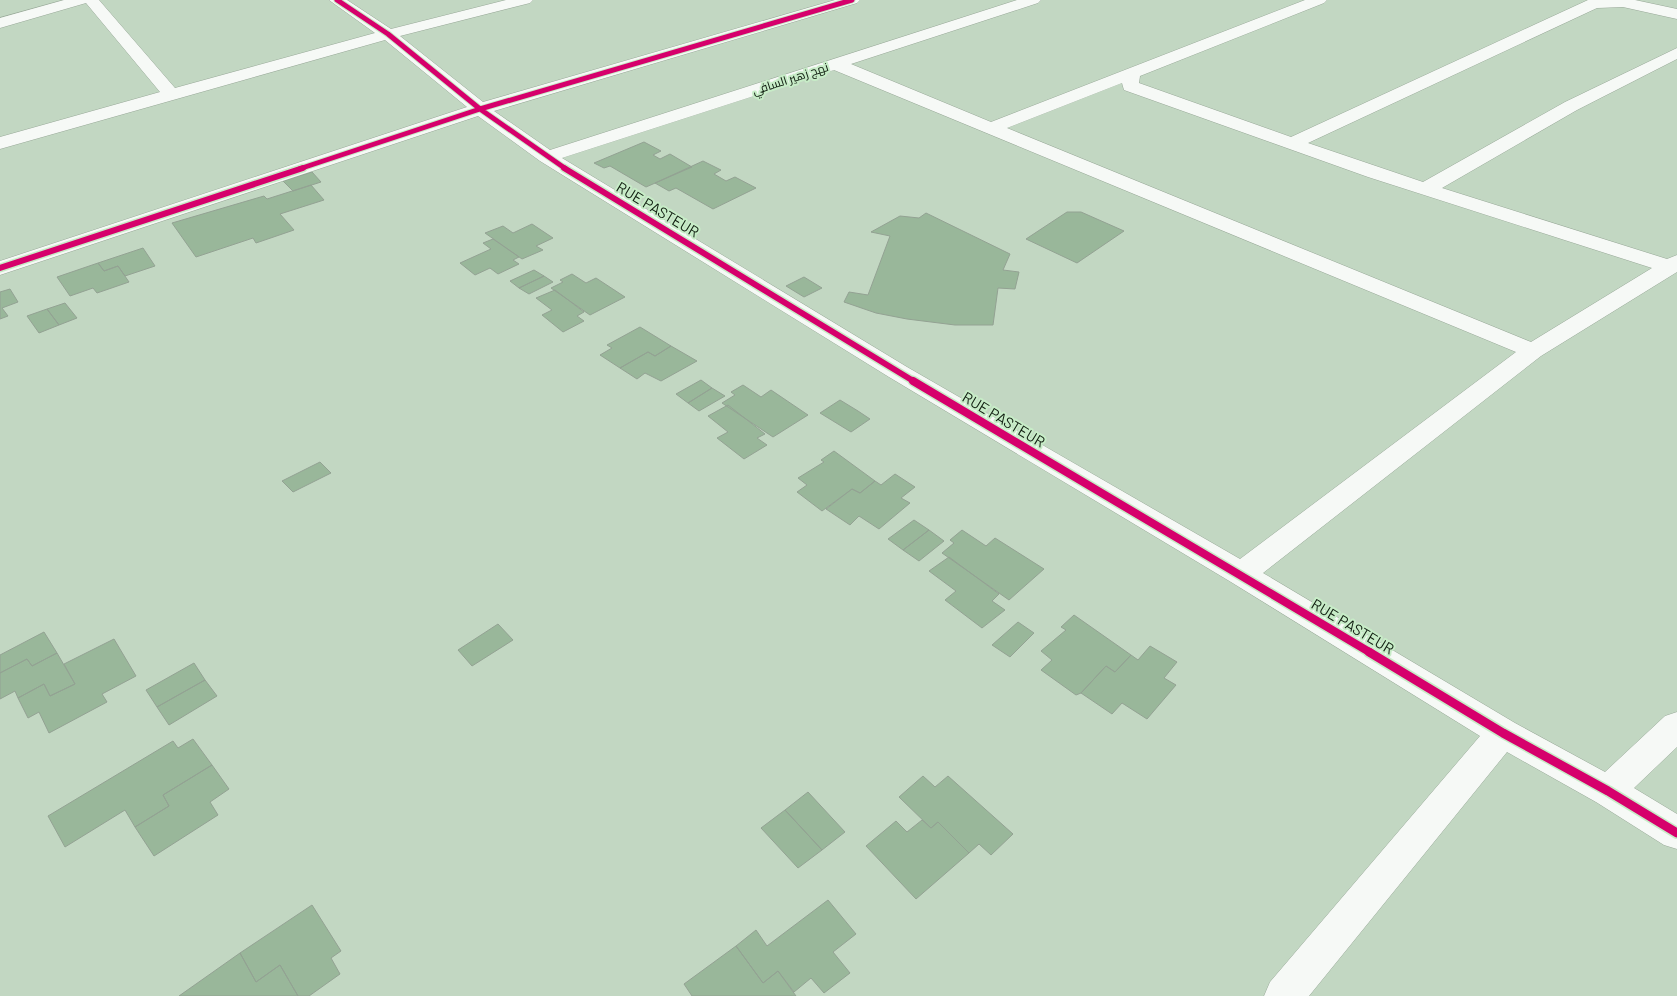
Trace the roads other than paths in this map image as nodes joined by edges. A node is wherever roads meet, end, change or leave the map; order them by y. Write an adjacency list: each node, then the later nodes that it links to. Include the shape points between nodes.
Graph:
1 (81, 0): 9 (street)
2 (91, 0): 14 (street)
3 (337, 0): 10 (street, RUE PASTEUR)
4 (525, 0): 10 (street)
5 (852, 0): 15 (street)
6 (1033, 0): 12 (street, نهج زهير السافي)
7 (1319, 0): 13 (street)
8 (1677, 14): 18 (street, via 1623,2 1594,3)
9 (0, 23)
10 (388, 34): 14 (street); 15 (street, RUE PASTEUR)
11 (1677, 54): 20 (street, via 1571,106)
12 (835, 64): 16 (street); 19 (street, نهج زهير السافي)
13 (1132, 74): 16 (street); 18 (street, via 1130,86)
14 (171, 94): 17 (street)
15 (480, 109): 19 (street, RUE PASTEUR); 22 (street)
16 (991, 128): 23 (street)
17 (0, 143)
18 (1290, 144): 20 (street)
19 (547, 157): 24 (street, RUE PASTEUR, via 898,372)
20 (1425, 190): 21 (street)
21 (1673, 265): 23 (street)
22 (0, 268)
23 (1533, 351): 24 (street)
24 (1241, 574): 26 (street, RUE PASTEUR)
25 (1677, 726): 27 (street)
26 (1503, 733): 27 (street, RUE PASTEUR); 29 (street)
27 (1608, 791): 28 (street, RUE PASTEUR)
28 (1677, 833)
29 (1284, 996)

